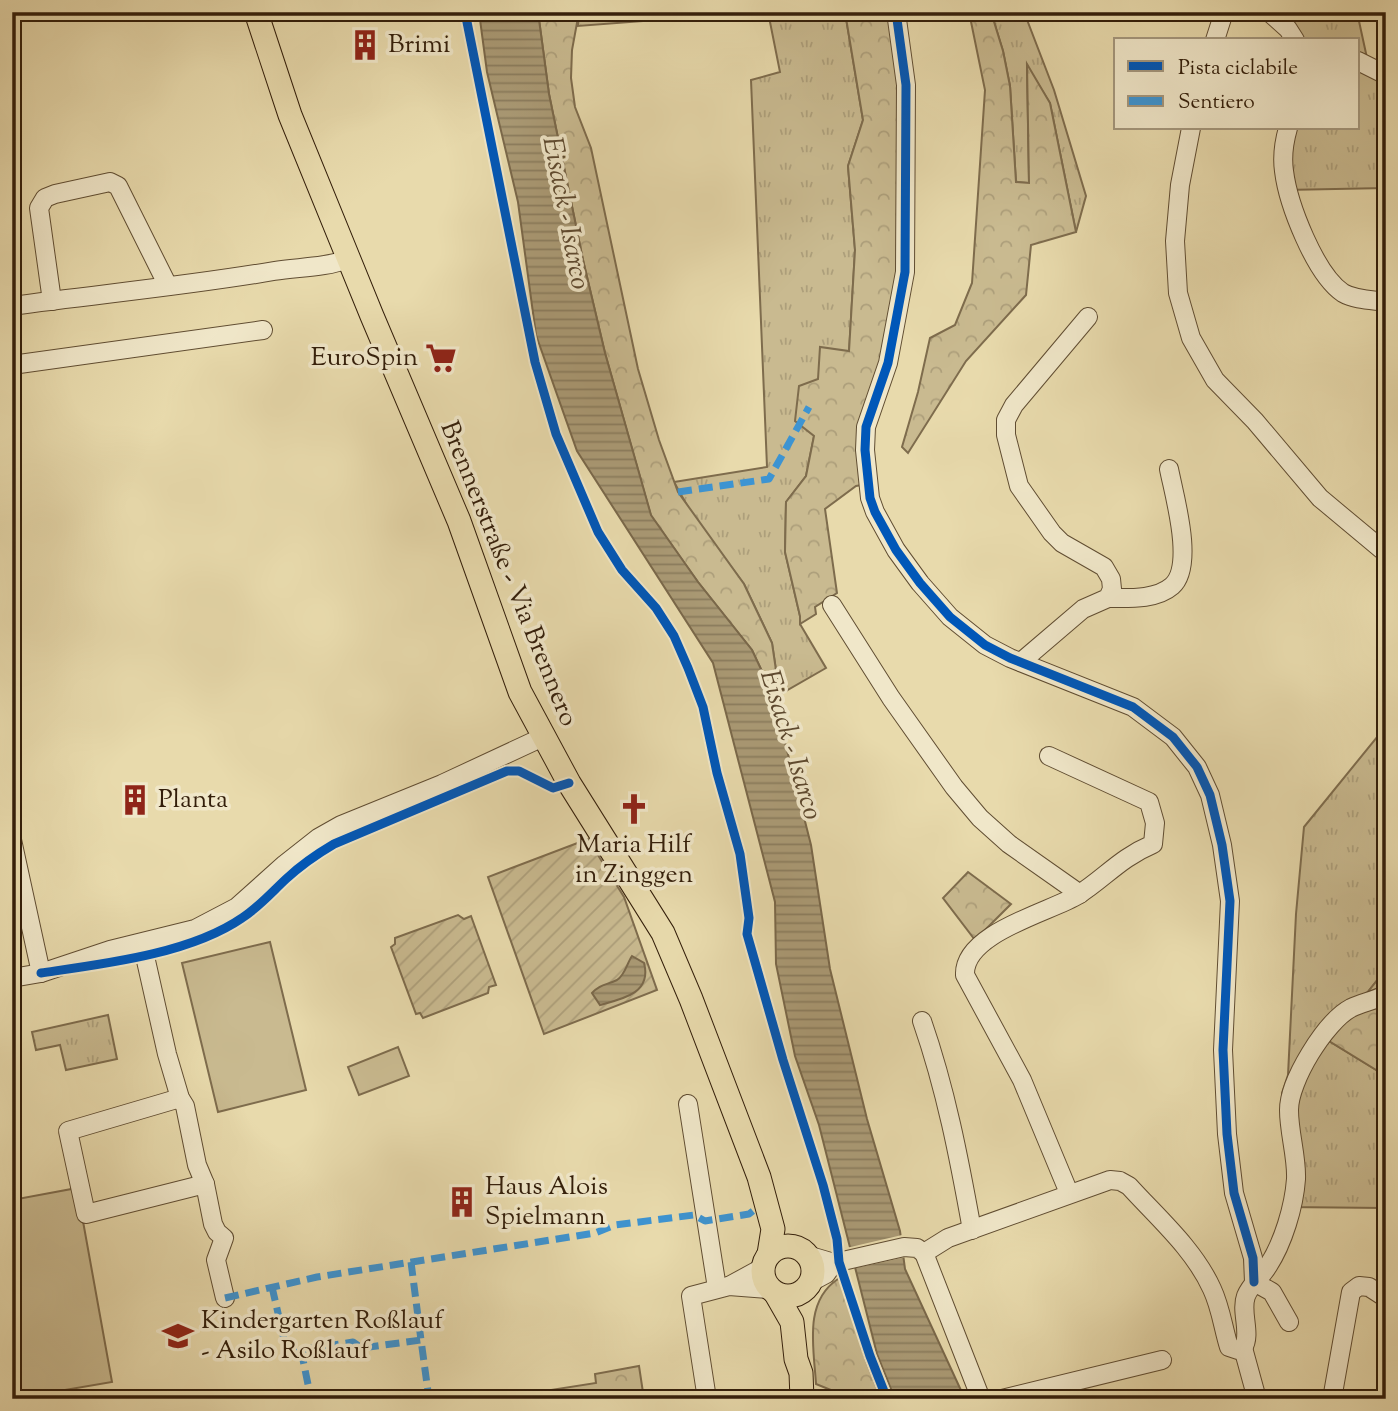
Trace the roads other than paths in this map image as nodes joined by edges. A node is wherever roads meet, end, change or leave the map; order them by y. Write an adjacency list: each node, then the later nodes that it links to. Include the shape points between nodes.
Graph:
1 (256, 12): 11 (main road, Brennerstraße - Via Brennero, via 290,115)
2 (896, 12): 23 (street, via 906,85 905,272 888,363 866,427 868,484 875,512 920,583 950,617 985,645)
3 (1224, 12): 5 (street)
4 (1269, 12): 6 (street)
5 (1216, 38)
6 (1294, 38)
7 (1360, 62): 8 (street)
8 (1386, 75)
9 (1191, 130): 20 (street, via 1175,241 1178,293 1191,338 1220,387 1320,498)
10 (1287, 130): 14 (street, via 1284,170 1306,241 1326,275 1346,295)
11 (348, 259): 12 (street, via 332,265); 24 (main road, Brennerstraße - Via Brennero, via 438,468 520,692)
12 (168, 286): 13 (street); 13 (street, via 118,186 110,182 45,198 39,208)
13 (52, 301): 15 (street)
14 (1386, 302)
15 (12, 306)
16 (1088, 317): 21 (street, via 1014,405 1006,420 1006,435 1019,486 1062,543 1104,568 1111,579)
17 (263, 330): 18 (street)
18 (12, 365)
19 (1169, 469): 21 (street, via 1183,551 1180,574 1164,591 1140,598)
20 (1386, 553)
21 (1108, 598): 23 (street, via 1083,609)
22 (832, 605): 27 (street, via 891,698 980,818)
23 (1021, 662): 43 (street, via 1133,707 1173,737 1197,767 1210,795 1230,901 1223,1037 1227,1134 1234,1193 1253,1258)
24 (542, 737): 28 (street, via 455,779 341,825 301,851 237,907 195,929); 35 (main road, Brennerstraße - Via Brennero, via 663,933)
25 (1049, 756): 27 (street, via 1149,802 1155,822 1153,844 1122,859)
26 (12, 840): 29 (street)
27 (1080, 894): 37 (street, via 998,932 965,967 965,975 1022,1080)
28 (142, 943): 29 (street); 33 (street)
29 (41, 973): 30 (street)
30 (12, 978)
31 (1386, 994): 43 (street, via 1335,1020 1290,1095 1296,1179 1284,1232 1268,1266)
32 (922, 1021): 38 (street, via 952,1119)
33 (180, 1098): 36 (street); 36 (street, via 68,1131 86,1214)
34 (688, 1104): 45 (street)
35 (759, 1177): 39 (main road, Brennerstraße - Via Brennero, via 789,1236); 42 (main road, Brennerstraße - Via Brennero, via 773,1229)
36 (205, 1184): 46 (street, via 213,1224 225,1238 216,1260)
37 (1069, 1194): 38 (street); 49 (street, via 1110,1180 1129,1186 1195,1258 1212,1288 1229,1347)
38 (972, 1230): 40 (street)
39 (802, 1251): 41 (street); 42 (main road, via 785,1246); 44 (main road, Brennerstraße - Via Brennero, via 813,1268)
40 (924, 1253): 41 (street, via 904,1247); 54 (street)
41 (840, 1262): 44 (street)
42 (769, 1277): 44 (main road, via 782,1297 797,1296); 45 (street); 51 (main road, Brennerstraße - Via Brennero, via 792,1322)
43 (1254, 1282): 48 (street, via 1272,1292); 49 (street, via 1245,1300)
44 (810, 1285): 51 (main road, Brennerstraße - Via Brennero)
45 (723, 1287): 52 (street, via 691,1296)
46 (225, 1298)
47 (1386, 1298): 57 (street, via 1369,1287 1359,1286 1351,1292)
48 (1289, 1322)
49 (1243, 1348): 56 (street)
50 (1162, 1360): 55 (street)
51 (801, 1373): 53 (main road, Brennerstraße - Via Brennero)
52 (707, 1399)
53 (802, 1399)
54 (981, 1399)
55 (1002, 1399)
56 (1257, 1399)
57 (1332, 1399)

